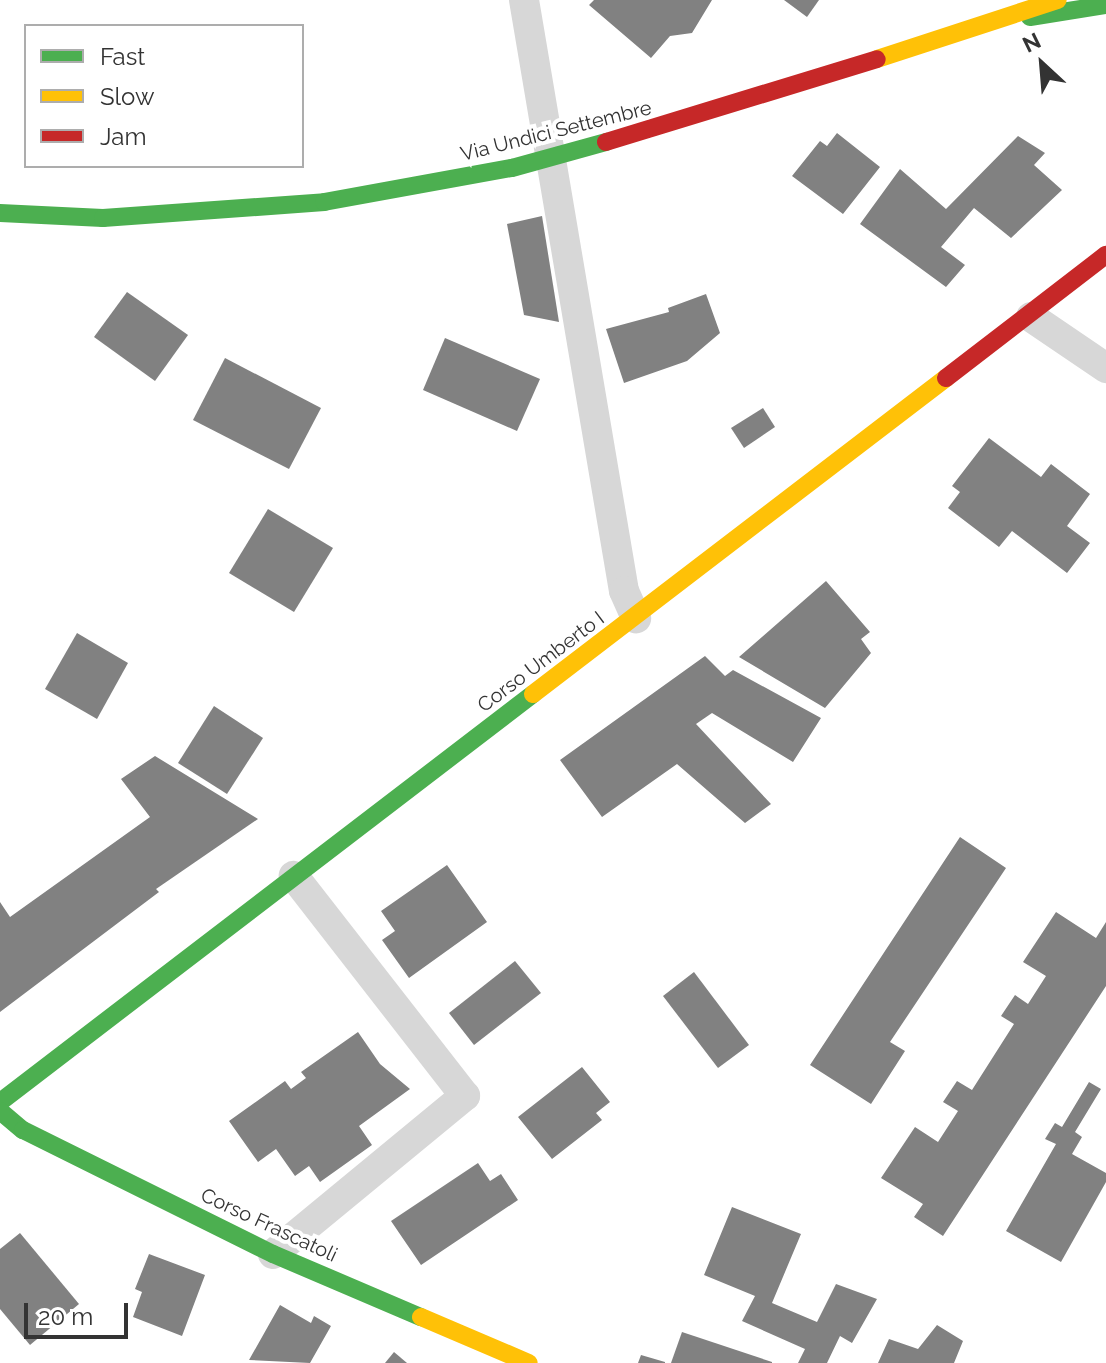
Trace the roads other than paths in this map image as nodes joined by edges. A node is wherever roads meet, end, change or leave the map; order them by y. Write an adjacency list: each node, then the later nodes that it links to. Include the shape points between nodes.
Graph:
1 (524, 0): 5 (street)
2 (1058, 0): 4 (street, Via Undici Settembre)
3 (1106, 5): 4 (street)
4 (988, 25): 5 (street, Via Undici Settembre, via 700,117)
5 (549, 158): 6 (street, Via Undici Settembre, via 324,202 103,218); 10 (street, via 624,591)
6 (0, 213)
7 (1106, 255): 8 (street, Corso Umberto I)
8 (1031, 317): 9 (street); 10 (street, Corso Umberto I)
9 (1106, 368)
10 (636, 618): 11 (street, Corso Umberto I)
11 (294, 876): 12 (street, Corso Umberto I); 14 (street, via 465,1096)
12 (0, 1102)
13 (0, 1111): 14 (street, Corso Frascatoli, via 23,1130)
14 (273, 1254): 15 (street, Corso Frascatoli)
15 (529, 1363)

